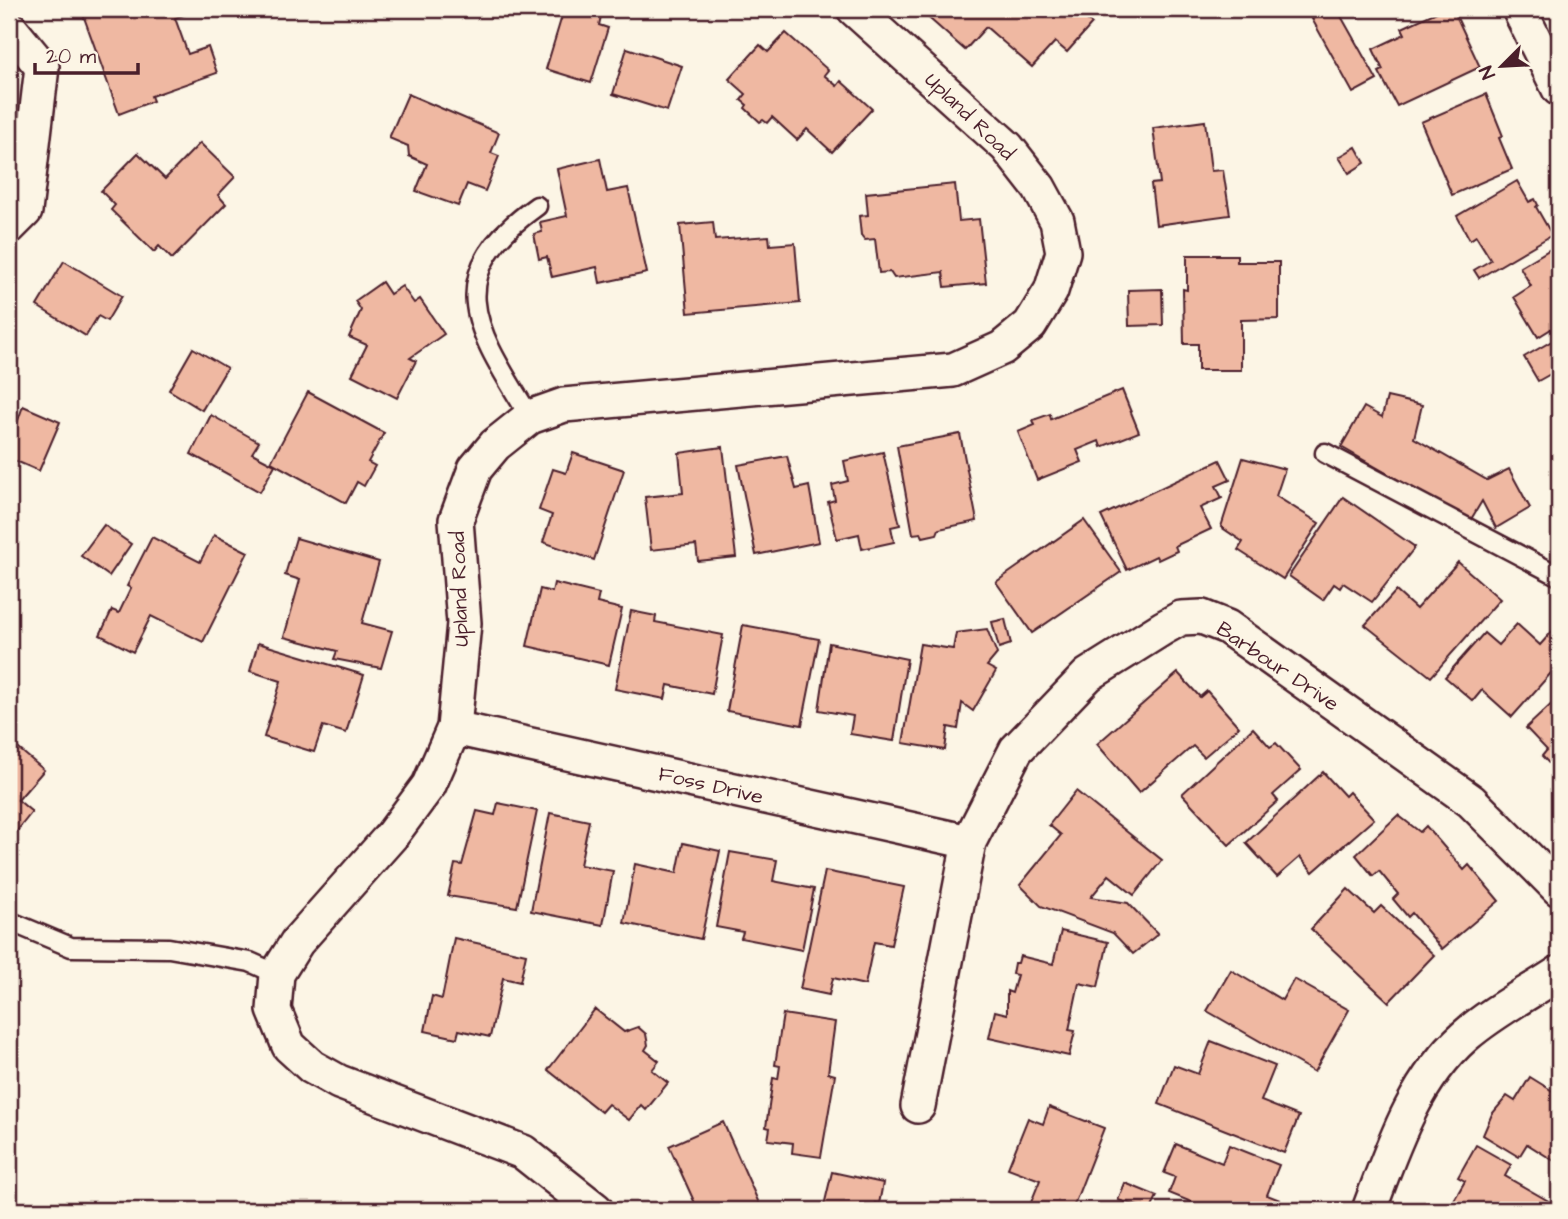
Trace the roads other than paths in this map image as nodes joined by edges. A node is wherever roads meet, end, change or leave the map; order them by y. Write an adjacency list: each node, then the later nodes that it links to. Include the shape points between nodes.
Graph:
1 (854, 9): 7 (street, Upland Road, via 1007,148 1039,188 1057,221 1063,253 1051,291 1031,325 1002,348 953,370 564,405)
2 (1519, 9): 4 (street)
3 (9, 27): 6 (street, via 42,67 25,211)
4 (1559, 89)
5 (537, 206): 7 (lane, via 490,246 474,292 488,338)
6 (9, 227)
7 (530, 417): 10 (street, Upland Road, via 495,445 475,469 456,520 464,624)
8 (1325, 453): 9 (lane)
9 (1559, 576)
10 (454, 728): 11 (street, Foss Drive); 15 (street, Upland Road, via 429,785 392,835 297,942)
11 (969, 842): 12 (street, Barbour Drive, via 1016,750 1088,675 1181,618 1202,617 1227,626 1471,801); 16 (street, Barbour Drive)
12 (1559, 889)
13 (9, 921): 15 (lane, via 71,947 169,948 250,962)
14 (1559, 973): 18 (street, via 1465,1036 1428,1079 1400,1128)
15 (277, 974): 17 (street, Upland Road, via 274,1010 289,1046 312,1067 339,1082 523,1152)
16 (918, 1106)
17 (596, 1210)
18 (1369, 1210)

